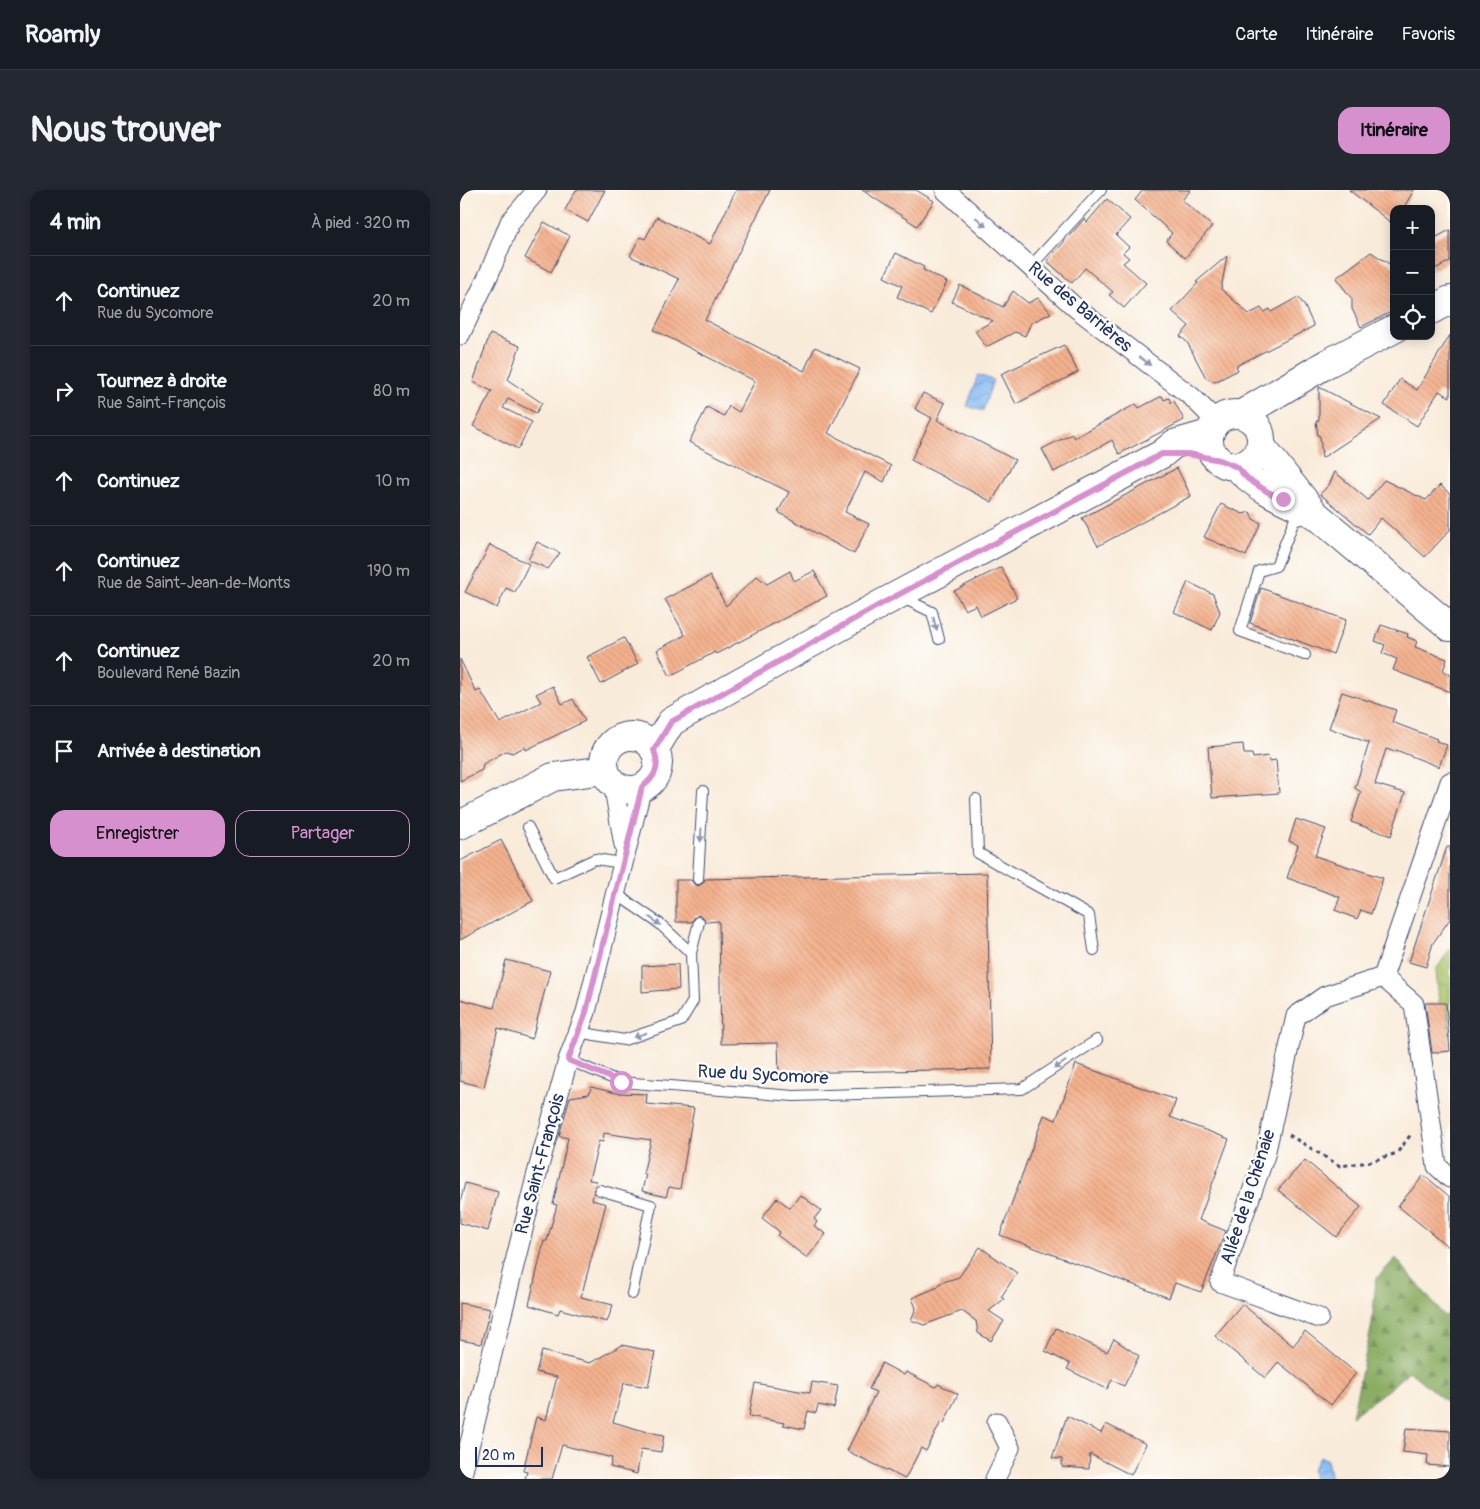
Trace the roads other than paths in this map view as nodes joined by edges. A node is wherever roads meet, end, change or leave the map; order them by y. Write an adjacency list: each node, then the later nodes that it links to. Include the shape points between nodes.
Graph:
1 (536, 190): 8 (street, via 510,222)
2 (944, 190): 4 (street, Rue des Barrières, one-way to 4)
3 (1101, 190): 4 (lane)
4 (1030, 267): 10 (street, Rue des Barrières, one-way to 10, via 1076,308)
5 (1450, 300): 6 (main road)
6 (1435, 308)
7 (1390, 331): 9 (main road)
8 (460, 335)
9 (1289, 386): 10 (main road); 11 (main road)
10 (1222, 424): 11 (main road, via 1252,419 1260,428); 12 (main road, via 1174,444); 13 (main road, via 1211,451)
11 (1262, 443): 13 (main road, via 1256,457 1248,463); 14 (main road)
12 (1162, 454): 13 (main road, via 1188,454); 15 (main road)
13 (1228, 464): 14 (main road, via 1268,492)
14 (1315, 514): 16 (main road); 18 (lane, via 1294,521 1276,566 1259,571 1240,631)
15 (898, 595): 17 (lane, one-way to 17, via 932,612); 19 (main road, via 671,722)
16 (1450, 627)
17 (939, 639)
18 (1305, 655)
19 (654, 750): 20 (main road, via 641,738 624,737 610,745 604,761); 22 (main road, via 657,767 649,782)
20 (609, 776): 22 (main road, via 627,790); 25 (main road, via 553,777); 27 (street, Rue Saint-François)
21 (1450, 782): 33 (street)
22 (642, 787): 27 (street, Rue Saint-François)
23 (704, 792): 28 (lane, one-way to 28)
24 (976, 799): 31 (lane, via 978,853 1089,915)
25 (460, 825)
26 (528, 827): 27 (lane, via 554,878 596,859)
27 (624, 857): 29 (street, Rue Saint-François)
28 (698, 879)
29 (615, 893): 32 (lane, one-way to 32, via 660,924); 34 (street, Rue Saint-François, via 586,1012)
30 (699, 922): 32 (lane)
31 (1094, 950)
32 (691, 953): 34 (lane, one-way to 34, via 693,1001 681,1021 624,1040)
33 (1383, 977): 37 (street, via 1414,1004 1437,1166); 40 (street, Allée de la Chênaie, via 1325,996 1296,1016 1265,1155 1220,1282)
34 (578, 1032): 36 (street, Rue Saint-François)
35 (1097, 1040): 36 (lane, Rue du Sycomore, one-way to 36, via 1022,1089 794,1096 621,1082)
36 (568, 1060): 42 (street, Rue Saint-François)
37 (1450, 1178)
38 (600, 1190): 39 (lane, via 651,1205)
39 (632, 1294)
40 (1319, 1318)
41 (997, 1422): 43 (street, via 1010,1448)
42 (461, 1479)
43 (994, 1479)

